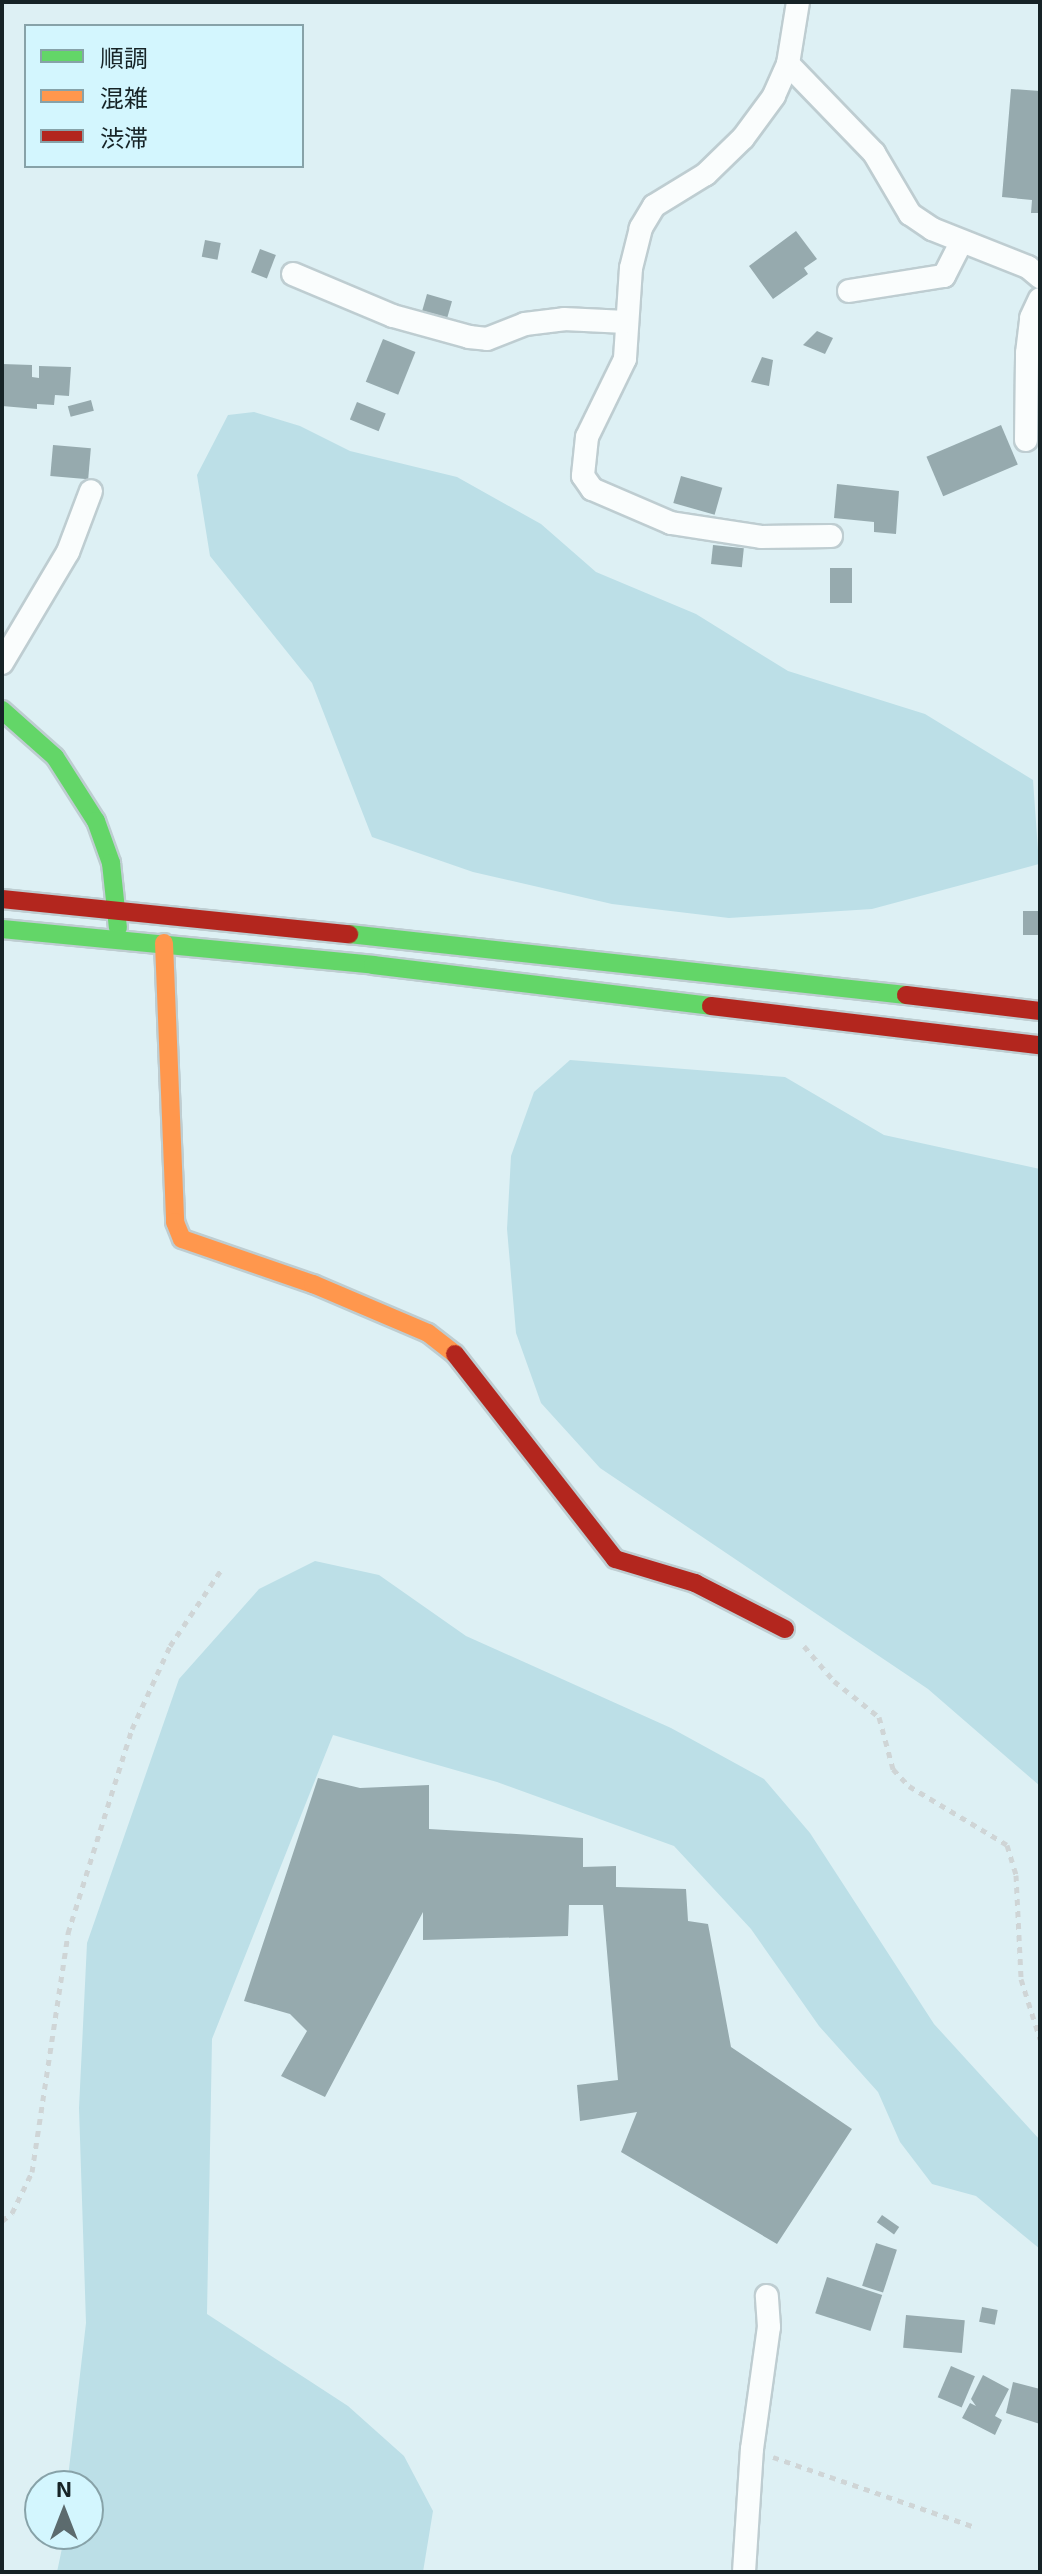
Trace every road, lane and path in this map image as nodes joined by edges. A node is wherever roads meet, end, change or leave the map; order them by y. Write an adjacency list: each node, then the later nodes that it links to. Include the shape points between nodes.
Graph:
1 (798, 2): 2 (street)
2 (788, 64): 3 (street, via 874,153 910,214); 8 (street, via 774,96 743,138 706,174 654,206 634,254)
3 (961, 243): 5 (street, via 1028,267); 6 (street, via 944,276)
4 (293, 274): 8 (street, via 407,321 469,337 487,339 525,324 564,319)
5 (1040, 277)
6 (849, 291)
7 (1040, 299): 9 (street, via 1031,318 1027,353)
8 (626, 322): 11 (street, via 625,359 581,457 583,476 592,489 671,523 761,537)
9 (1026, 440)
10 (91, 491): 12 (street, via 68,552)
11 (831, 536)
12 (2, 663)
13 (2, 710): 15 (street, via 55,757 84,800 107,845)
14 (2, 899): 15 (street)
15 (117, 911): 17 (street); 19 (street, via 696,969)
16 (2, 929): 17 (street)
17 (119, 938): 18 (street)
18 (164, 943): 20 (street); 22 (street, via 175,1222 182,1239 313,1284 428,1333 461,1358 615,1559 695,1583)
19 (1040, 1011)
20 (1040, 1045)
21 (221, 1570): 24 (path, via 170,1646 132,1729 68,1933 32,2172 12,2213)
22 (785, 1629): 23 (path, via 834,1681 879,1717 893,1769 909,1786 1007,1845 1016,1875 1021,1979)
23 (1040, 2039)
24 (2, 2221)
25 (767, 2296): 26 (street, via 769,2327)
26 (752, 2449): 27 (path); 28 (street)
27 (972, 2526)
28 (744, 2572)

